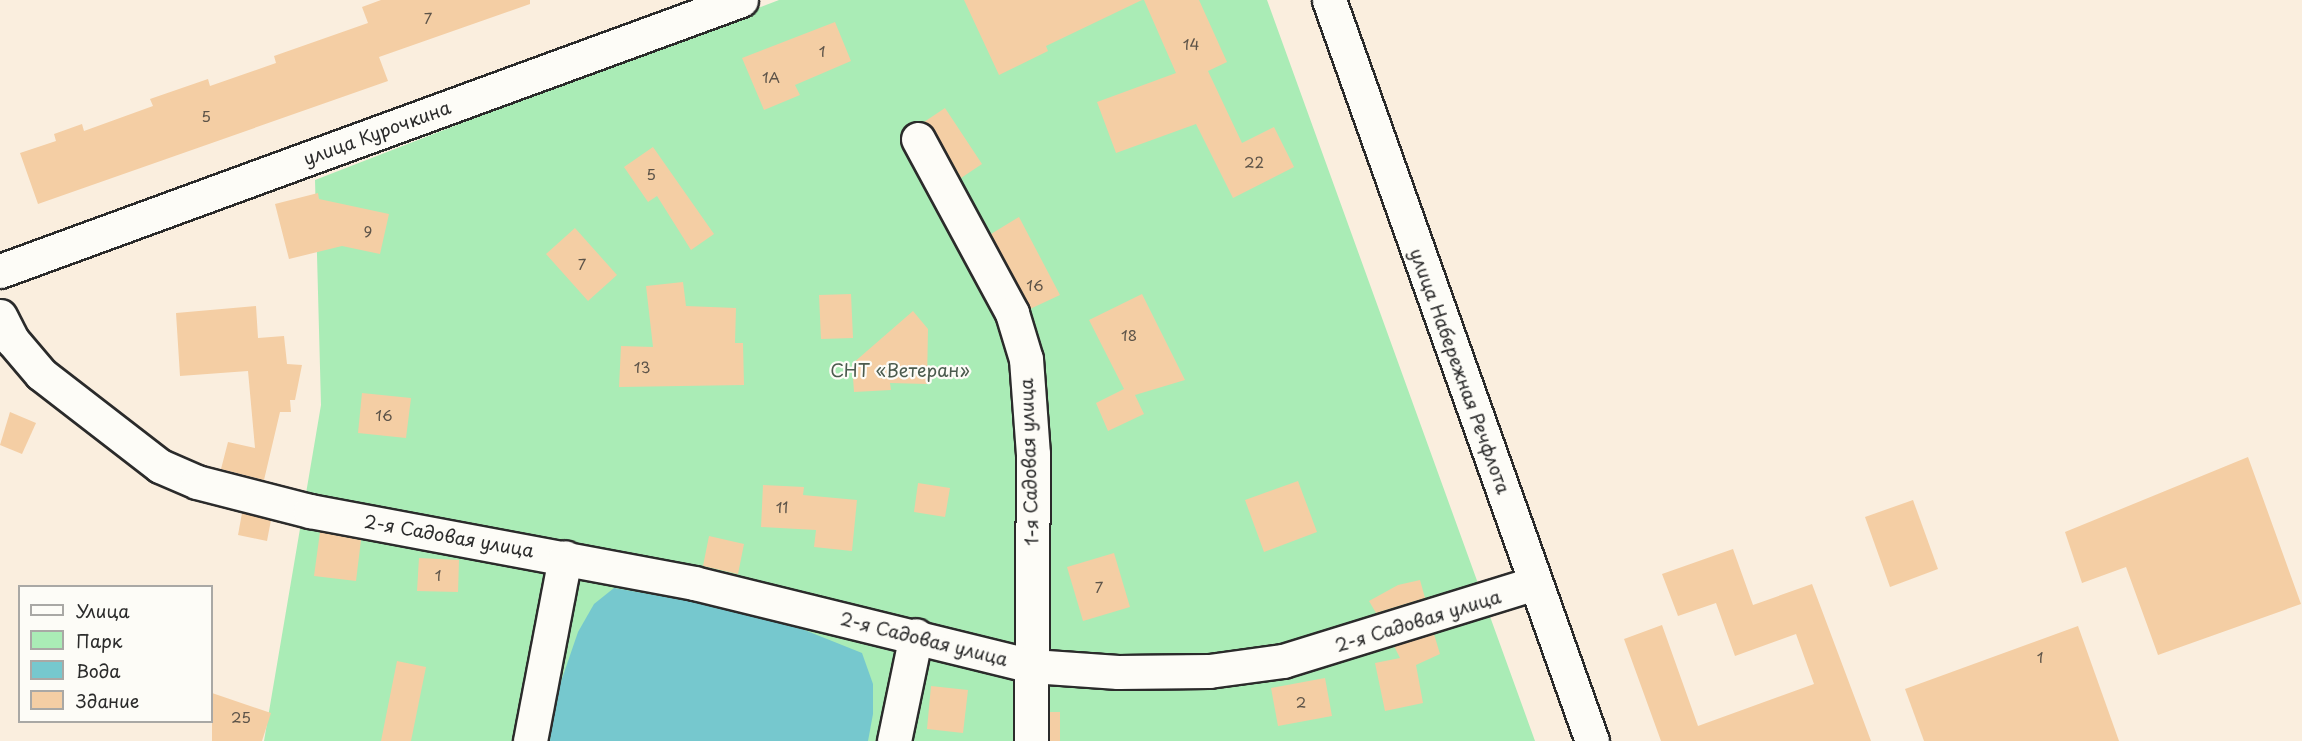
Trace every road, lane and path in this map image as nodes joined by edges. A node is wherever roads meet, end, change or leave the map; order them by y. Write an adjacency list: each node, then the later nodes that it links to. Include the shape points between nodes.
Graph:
1 (741, 0): 4 (street, улица Курочкина)
2 (1329, 0): 7 (street, улица Набережная Речфлота)
3 (918, 139): 9 (street, 1-я Садовая улица, via 1012,313 1026,359 1033,454)
4 (6, 269)
5 (0, 316): 6 (street, 2-я Садовая улица, via 13,341 40,374 160,466 197,482 310,511)
6 (565, 557): 8 (street, 2-я Садовая улица); 10 (street)
7 (1535, 583): 9 (street, 2-я Садовая улица, via 1283,661 1209,671 1119,672); 13 (street, улица Набережная Речфлота)
8 (916, 635): 9 (street, 2-я Садовая улица); 11 (street)
9 (1032, 666): 12 (street, 1-я Садовая улица)
10 (530, 741)
11 (894, 741)
12 (1031, 741)
13 (1592, 741)

